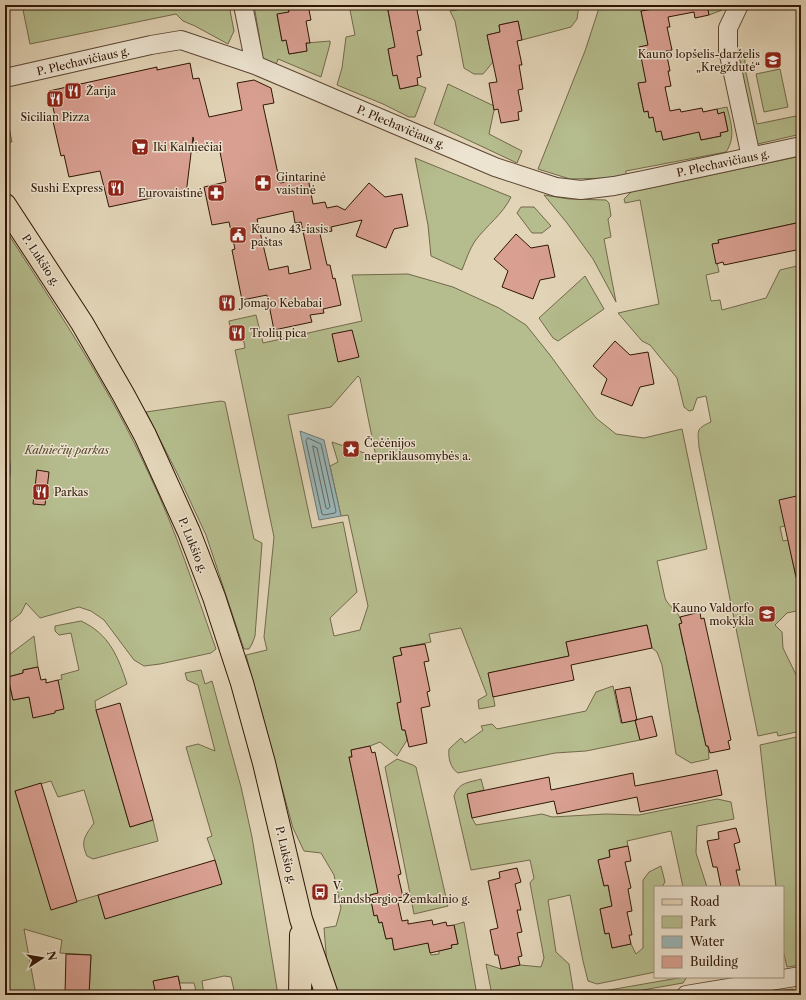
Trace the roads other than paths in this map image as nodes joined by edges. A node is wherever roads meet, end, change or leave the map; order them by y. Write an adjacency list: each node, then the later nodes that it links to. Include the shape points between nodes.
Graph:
1 (243, 5): 3 (street)
2 (739, 5): 6 (street, via 728,28 728,50)
3 (255, 66): 4 (street, P. Plechavičiaus g., via 181,40); 6 (street, P. Plechavičiaus g., via 495,167 556,188 581,190 614,186)
4 (5, 78)
5 (801, 146): 6 (street, P. Plechavičiaus g.)
6 (751, 157)
7 (5, 205): 8 (main road, P. Lukšio g., via 82,323 123,394 145,435 189,532 214,597 247,701)
8 (301, 919): 10 (main road, P. Lukšio g.); 11 (main road, P. Lukšio g.)
9 (801, 976): 12 (street)
10 (300, 995)
11 (327, 995)
12 (686, 995)

